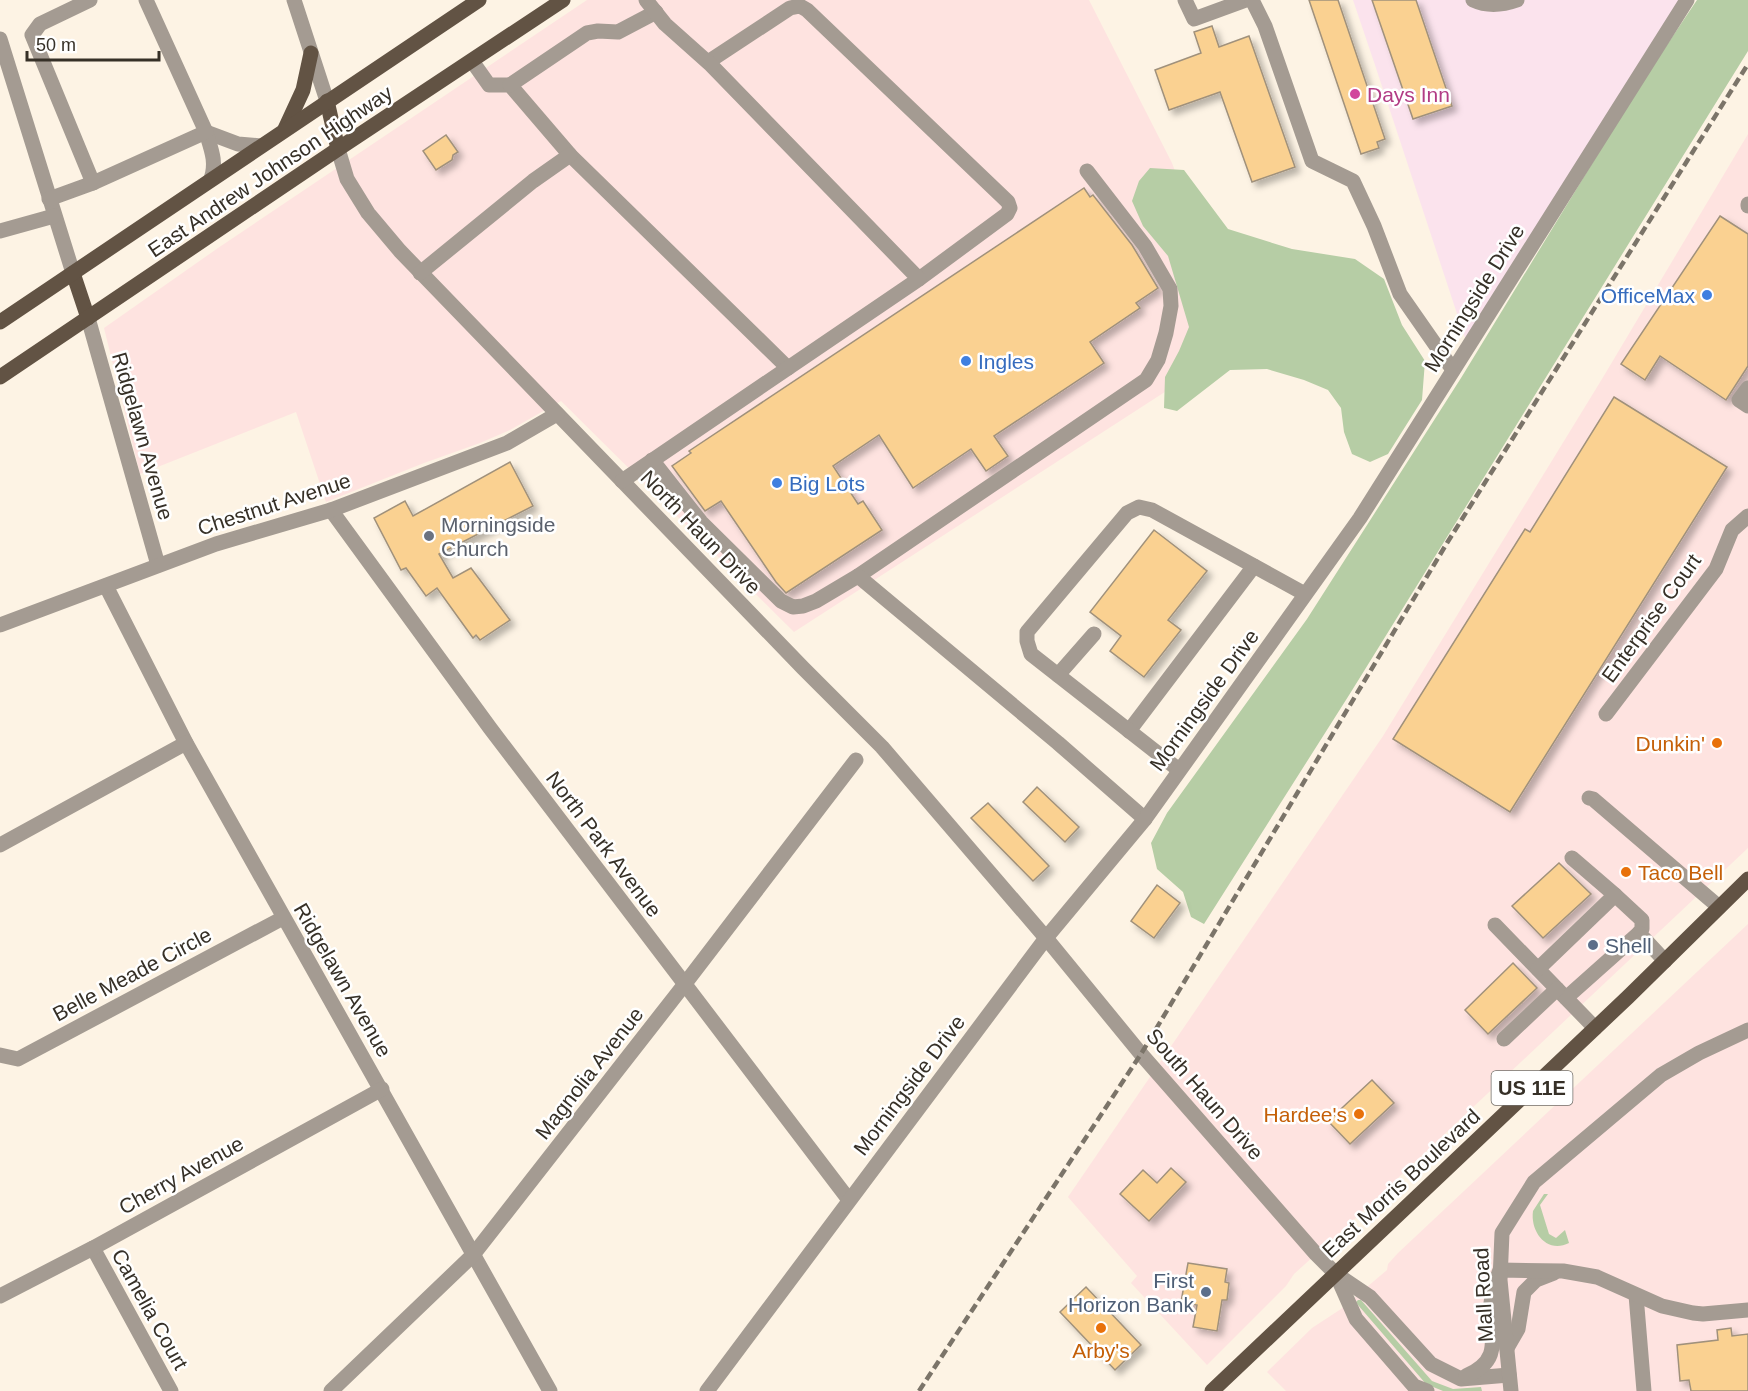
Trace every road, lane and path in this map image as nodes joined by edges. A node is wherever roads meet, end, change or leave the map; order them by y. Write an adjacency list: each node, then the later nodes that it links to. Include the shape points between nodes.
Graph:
1 (90, 0): 26 (street, via 40,24 32,35)
2 (146, 0): 20 (street)
3 (294, 0): 14 (street)
4 (479, 0): 18 (main road, East Andrew Johnson Highway)
5 (563, 0): 15 (main road, East Andrew Johnson Highway)
6 (1185, 0): 7 (street, via 1194,19)
7 (1246, 0)
8 (1252, 0): 36 (street, via 1265,26 1312,161 1353,181 1400,294)
9 (1473, 0): 10 (street, via 1502,5)
10 (1517, 0)
11 (1687, 0): 36 (street, Morningside Drive)
12 (651, 6): 16 (street, via 665,24); 17 (street, via 618,32 586,33)
13 (0, 39): 27 (street)
14 (311, 53): 18 (street); 19 (main road, via 303,90)
15 (472, 61): 17 (street, via 489,85); 22 (main road, East Andrew Johnson Highway)
16 (708, 62): 32 (street); 32 (street, via 790,8 800,6 1008,202 1007,214)
17 (510, 85): 23 (street)
18 (327, 101): 19 (main road, East Andrew Johnson Highway); 22 (main road)
19 (285, 130): 21 (main road, East Andrew Johnson Highway)
20 (206, 132): 21 (street, via 238,144); 25 (street, via 215,169); 26 (street)
21 (261, 146): 25 (main road, East Andrew Johnson Highway)
22 (338, 149): 31 (street, North Haun Drive, via 347,179 368,213); 33 (main road, East Andrew Johnson Highway)
23 (570, 155): 31 (street); 35 (street)
24 (1087, 171): 47 (street, via 1145,246 1170,289 1171,306 1158,360 1146,380)
25 (211, 179): 30 (main road, East Andrew Johnson Highway)
26 (93, 183): 27 (street)
27 (49, 199): 28 (street)
28 (54, 216): 29 (street); 30 (street)
29 (0, 231)
30 (73, 273): 33 (main road); 34 (main road, East Andrew Johnson Highway)
31 (420, 273): 40 (street, North Haun Drive)
32 (920, 279): 35 (street)
33 (88, 318): 37 (main road, East Andrew Johnson Highway); 45 (street, Ridgelawn Avenue)
34 (0, 322)
35 (788, 368): 41 (street)
36 (1453, 370): 49 (street, Morningside Drive, via 1360,518)
37 (0, 377)
38 (1748, 388): 39 (street, via 1739,400)
39 (1748, 406)
40 (557, 414): 42 (street, North Haun Drive); 43 (street, Chestnut Avenue, via 507,442)
41 (652, 460): 42 (street); 47 (street, via 701,522 780,601 803,606)
42 (622, 481): 68 (street, North Haun Drive, via 882,747)
43 (331, 510): 45 (street, Chestnut Avenue); 71 (street, North Park Avenue)
44 (1748, 516): 53 (street, Enterprise Court, via 1732,530 1716,568)
45 (158, 565): 48 (street, Chestnut Avenue)
46 (1254, 566): 49 (street); 52 (street, via 1152,510 1139,507 1127,513 1027,632 1031,654); 54 (street)
47 (858, 576): 59 (street)
48 (106, 586): 50 (street, Chestnut Avenue); 55 (street, Ridgelawn Avenue)
49 (1305, 594): 57 (street, Morningside Drive)
50 (0, 625)
51 (1094, 634): 52 (street)
52 (1058, 675): 54 (street)
53 (1606, 714)
54 (1129, 731): 57 (street)
55 (186, 742): 60 (street); 65 (street, Ridgelawn Avenue)
56 (856, 760): 71 (street, Magnolia Avenue)
57 (1179, 770): 59 (street, Morningside Drive)
58 (1589, 798): 64 (street)
59 (1145, 819): 68 (street, Morningside Drive)
60 (0, 845)
61 (1572, 858): 63 (street)
62 (1748, 879): 64 (main road, East Morris Boulevard / US 11E)
63 (1615, 896): 67 (street, via 1642,920); 70 (street)
64 (1719, 907): 69 (main road, East Morris Boulevard / US 11E)
65 (283, 918): 76 (street, Belle Meade Circle, via 18,1059); 77 (street, Ridgelawn Avenue)
66 (1495, 925): 70 (street)
67 (1639, 933): 69 (street); 72 (street)
68 (1046, 938): 78 (street, Morningside Drive); 83 (street, South Haun Drive, via 1141,1054)
69 (1665, 961): 73 (main road, East Morris Boulevard / US 11E)
70 (1538, 969): 72 (street)
71 (684, 985): 78 (street, North Park Avenue); 80 (street, Magnolia Avenue)
72 (1562, 993): 73 (street); 75 (street)
73 (1595, 1028): 83 (main road, East Morris Boulevard / US 11E)
74 (1748, 1030): 81 (street, Mall Road, via 1661,1075 1534,1182 1502,1233)
75 (1504, 1039)
76 (0, 1055)
77 (382, 1089): 79 (street, Cherry Avenue); 80 (street, Ridgelawn Avenue)
78 (849, 1200): 93 (street, Morningside Drive)
79 (93, 1248): 85 (street, Cherry Avenue); 90 (street, Camelia Court)
80 (473, 1255): 91 (street, Magnolia Avenue); 92 (street, Ridgelawn Avenue)
81 (1500, 1270): 82 (street); 87 (street, Mall Road); 88 (street, via 1492,1292 1491,1357)
82 (1563, 1271): 84 (street, via 1597,1277); 87 (street, via 1536,1280 1524,1292 1518,1329)
83 (1336, 1274): 88 (street, South Haun Drive, via 1371,1297 1431,1364); 94 (main road, East Morris Boulevard / US 11E); 95 (street, South Haun Drive, via 1356,1319 1414,1386)
84 (1636, 1295): 86 (street, via 1693,1313); 96 (street)
85 (0, 1296)
86 (1748, 1310)
87 (1507, 1348): 89 (street, Mall Road)
88 (1461, 1379): 89 (street)
89 (1510, 1383)
90 (171, 1391)
91 (331, 1391)
92 (550, 1391)
93 (707, 1391)
94 (1212, 1391)
95 (1427, 1391)
96 (1644, 1391)

